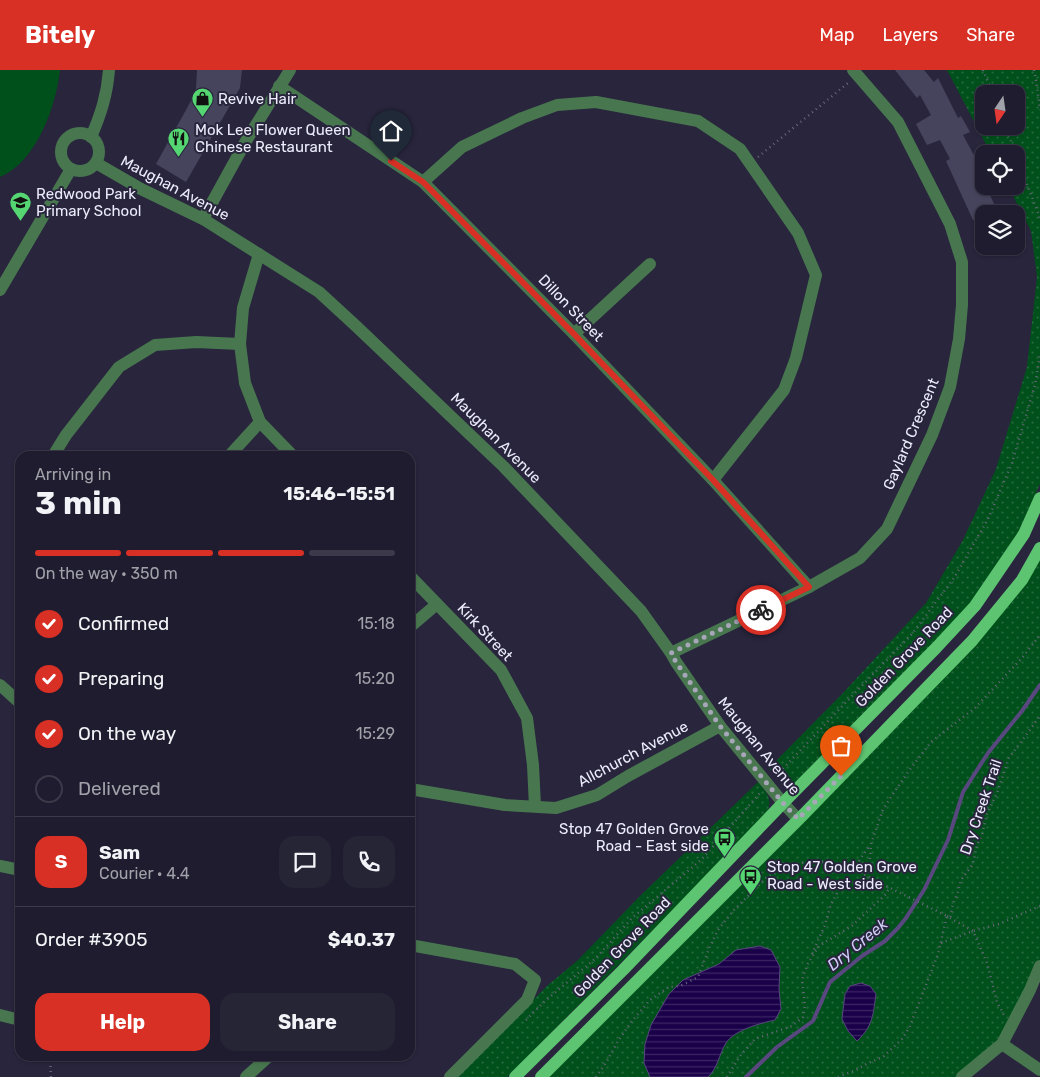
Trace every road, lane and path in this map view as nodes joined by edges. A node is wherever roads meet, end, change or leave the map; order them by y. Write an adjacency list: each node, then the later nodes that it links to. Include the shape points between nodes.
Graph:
1 (108, 70): 9 (street, via 105,100)
2 (290, 70): 7 (street)
3 (983, 70): 6 (path)
4 (1034, 70): 8 (path)
5 (855, 73): 11 (path); 31 (street, Gaylard Crescent, via 898,122 950,224 962,262 959,339 950,387 932,435 887,529 860,558)
6 (989, 85)
7 (280, 86): 14 (street, Dillon Street); 16 (street)
8 (1040, 110)
9 (92, 137): 10 (street, via 99,151); 12 (street, via 73,134 64,142 61,154)
10 (96, 163): 12 (street, via 87,170); 16 (street, Maughan Avenue)
11 (750, 164): 14 (street, via 740,149 698,121 596,102 557,105 522,118 462,147); 27 (street, via 798,233 816,275 796,358 784,390)
12 (71, 169): 19 (street)
13 (1025, 179): 15 (path)
14 (423, 182): 20 (street, Dillon Street)
15 (1040, 218)
16 (203, 219): 17 (street, Maughan Avenue)
17 (259, 254): 21 (street, via 243,308); 35 (street, Maughan Avenue, via 319,292 504,467 641,611)
18 (650, 264): 20 (street)
19 (0, 290)
20 (574, 334): 27 (street, Dillon Street)
21 (240, 344): 23 (street, via 245,383); 24 (street, via 196,342 155,345 119,367)
22 (1040, 354): 40 (path, via 1035,385 1012,463 988,519 954,578 912,634)
23 (260, 422): 25 (street); 26 (street)
24 (56, 451)
25 (234, 451)
26 (288, 451)
27 (713, 480): 31 (street, Dillon Street)
28 (1040, 498): 42 (main road, Golden Grove Road, via 1024,534 975,606)
29 (1040, 548): 44 (main road, via 1022,580 972,641)
30 (415, 581): 32 (street, Kirk Street)
31 (809, 587): 35 (street, Gaylard Crescent)
32 (437, 604): 33 (street); 43 (street, Kirk Street, via 501,670 526,718)
33 (415, 623)
34 (1040, 635): 45 (path, via 975,708 931,742 883,809)
35 (671, 653): 39 (street, Maughan Avenue)
36 (0, 685): 37 (street)
37 (15, 698)
38 (1040, 716): 52 (path, Dry Creek Trail, via 1008,758 973,864 961,880)
39 (720, 726): 40 (street, Maughan Avenue); 43 (street, Allchurch Avenue, via 596,795 556,808)
40 (768, 784): 42 (street, Maughan Avenue); 60 (path, via 701,860 632,918 595,959)
41 (415, 791): 43 (street, Allchurch Avenue, via 505,805)
42 (783, 803): 44 (street, Maughan Avenue); 69 (main road, Golden Grove Road)
43 (535, 806)
44 (798, 819): 70 (main road)
45 (871, 844): 47 (path); 49 (path, via 869,869)
46 (0, 866): 48 (street)
47 (853, 868): 49 (path); 56 (path, via 831,904); 71 (path, via 829,861 800,863 767,877 718,930 698,977 680,986 669,987 650,1000 627,1028)
48 (15, 869)
49 (874, 880): 50 (path)
50 (890, 888): 52 (path); 56 (path, via 853,925 819,946)
51 (1040, 906): 53 (path, via 999,924)
52 (949, 917): 53 (path); 54 (path, Dry Creek Trail)
53 (973, 931): 54 (path); 61 (path, via 987,963 997,1002)
54 (941, 943): 73 (path, Dry Creek Trail, via 903,1038 883,1057)
55 (415, 946): 68 (street, via 515,964 535,980 527,1000)
56 (807, 965): 72 (path, via 802,980 803,1017 792,1026 755,1039)
57 (1040, 966): 61 (street)
58 (0, 1015): 59 (street)
59 (15, 1019)
60 (524, 1022)
61 (1010, 1027): 62 (street)
62 (1002, 1044): 65 (street); 74 (street)
63 (50, 1061): 66 (path)
64 (264, 1061): 67 (street)
65 (1040, 1070)
66 (51, 1077)
67 (246, 1077)
68 (450, 1077)
69 (515, 1077)
70 (542, 1077)
71 (596, 1077)
72 (727, 1077)
73 (838, 1077)
74 (962, 1077)

